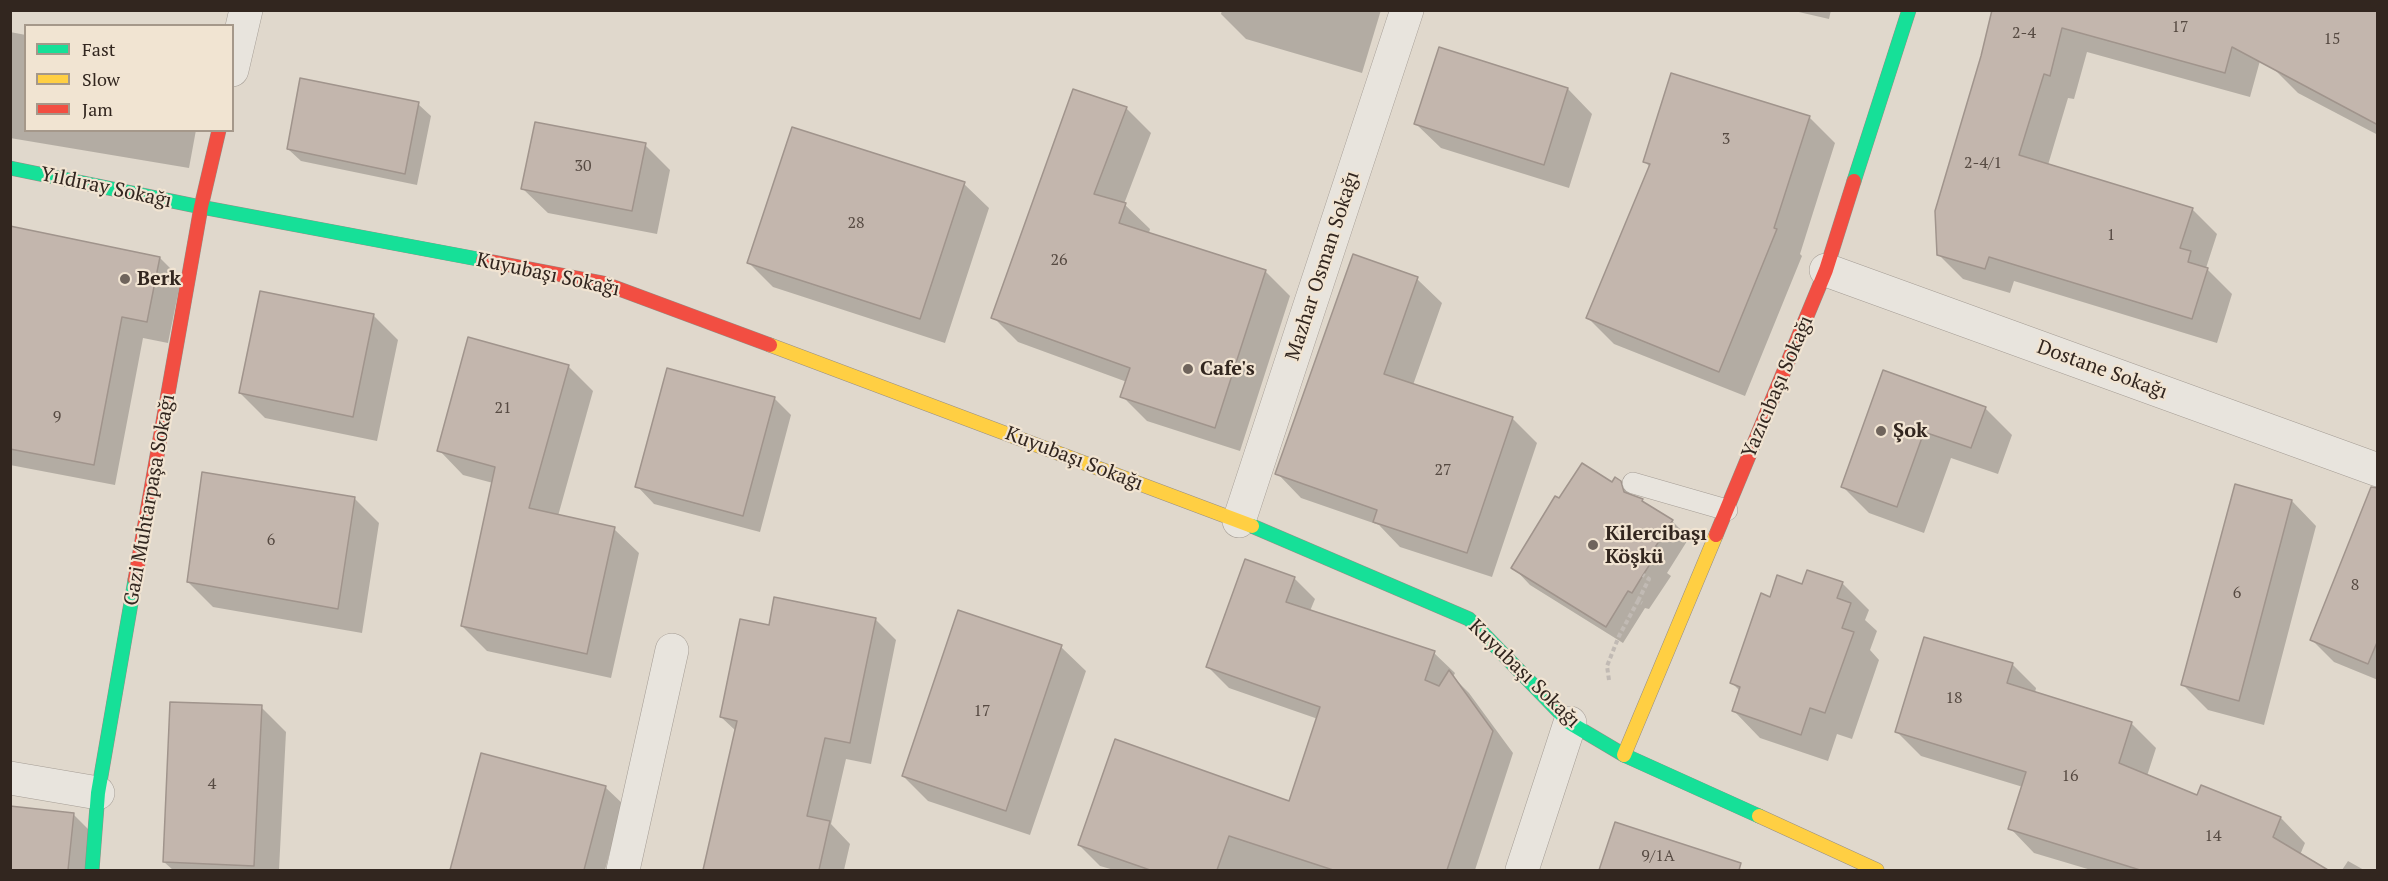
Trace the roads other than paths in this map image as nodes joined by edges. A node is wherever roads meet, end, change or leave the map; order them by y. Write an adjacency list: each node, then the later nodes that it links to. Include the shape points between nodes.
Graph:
1 (246, 10): 4 (street)
2 (1407, 10): 12 (street, Mazhar Osman Sokağı)
3 (1910, 10): 8 (street, Yazıcıbaşı Sokağı)
4 (234, 61)
5 (219, 132): 7 (street, Gazi Muhtarpaşa Sokağı)
6 (10, 168): 7 (street, Yıldıray Sokağı)
7 (201, 207): 12 (street, Kuyubaşı Sokağı, via 603,283); 17 (street, Gazi Muhtarpaşa Sokağı)
8 (1826, 270): 9 (street, Dostane Sokağı); 11 (street, Yazıcıbaşı Sokağı)
9 (2378, 470)
10 (1633, 483): 11 (lane)
11 (1727, 510): 15 (street, Yazıcıbaşı Sokağı)
12 (1239, 521): 14 (street, Kuyubaşı Sokağı, via 1469,619)
13 (672, 650): 19 (street)
14 (1570, 723): 15 (street, Kuyubaşı Sokağı); 20 (street)
15 (1624, 755): 21 (street, Kuyubaşı Sokağı)
16 (10, 778): 17 (street)
17 (98, 793): 18 (street, Gazi Muhtarpaşa Sokağı)
18 (92, 870)
19 (624, 870)
20 (1522, 870)
21 (1877, 870)

